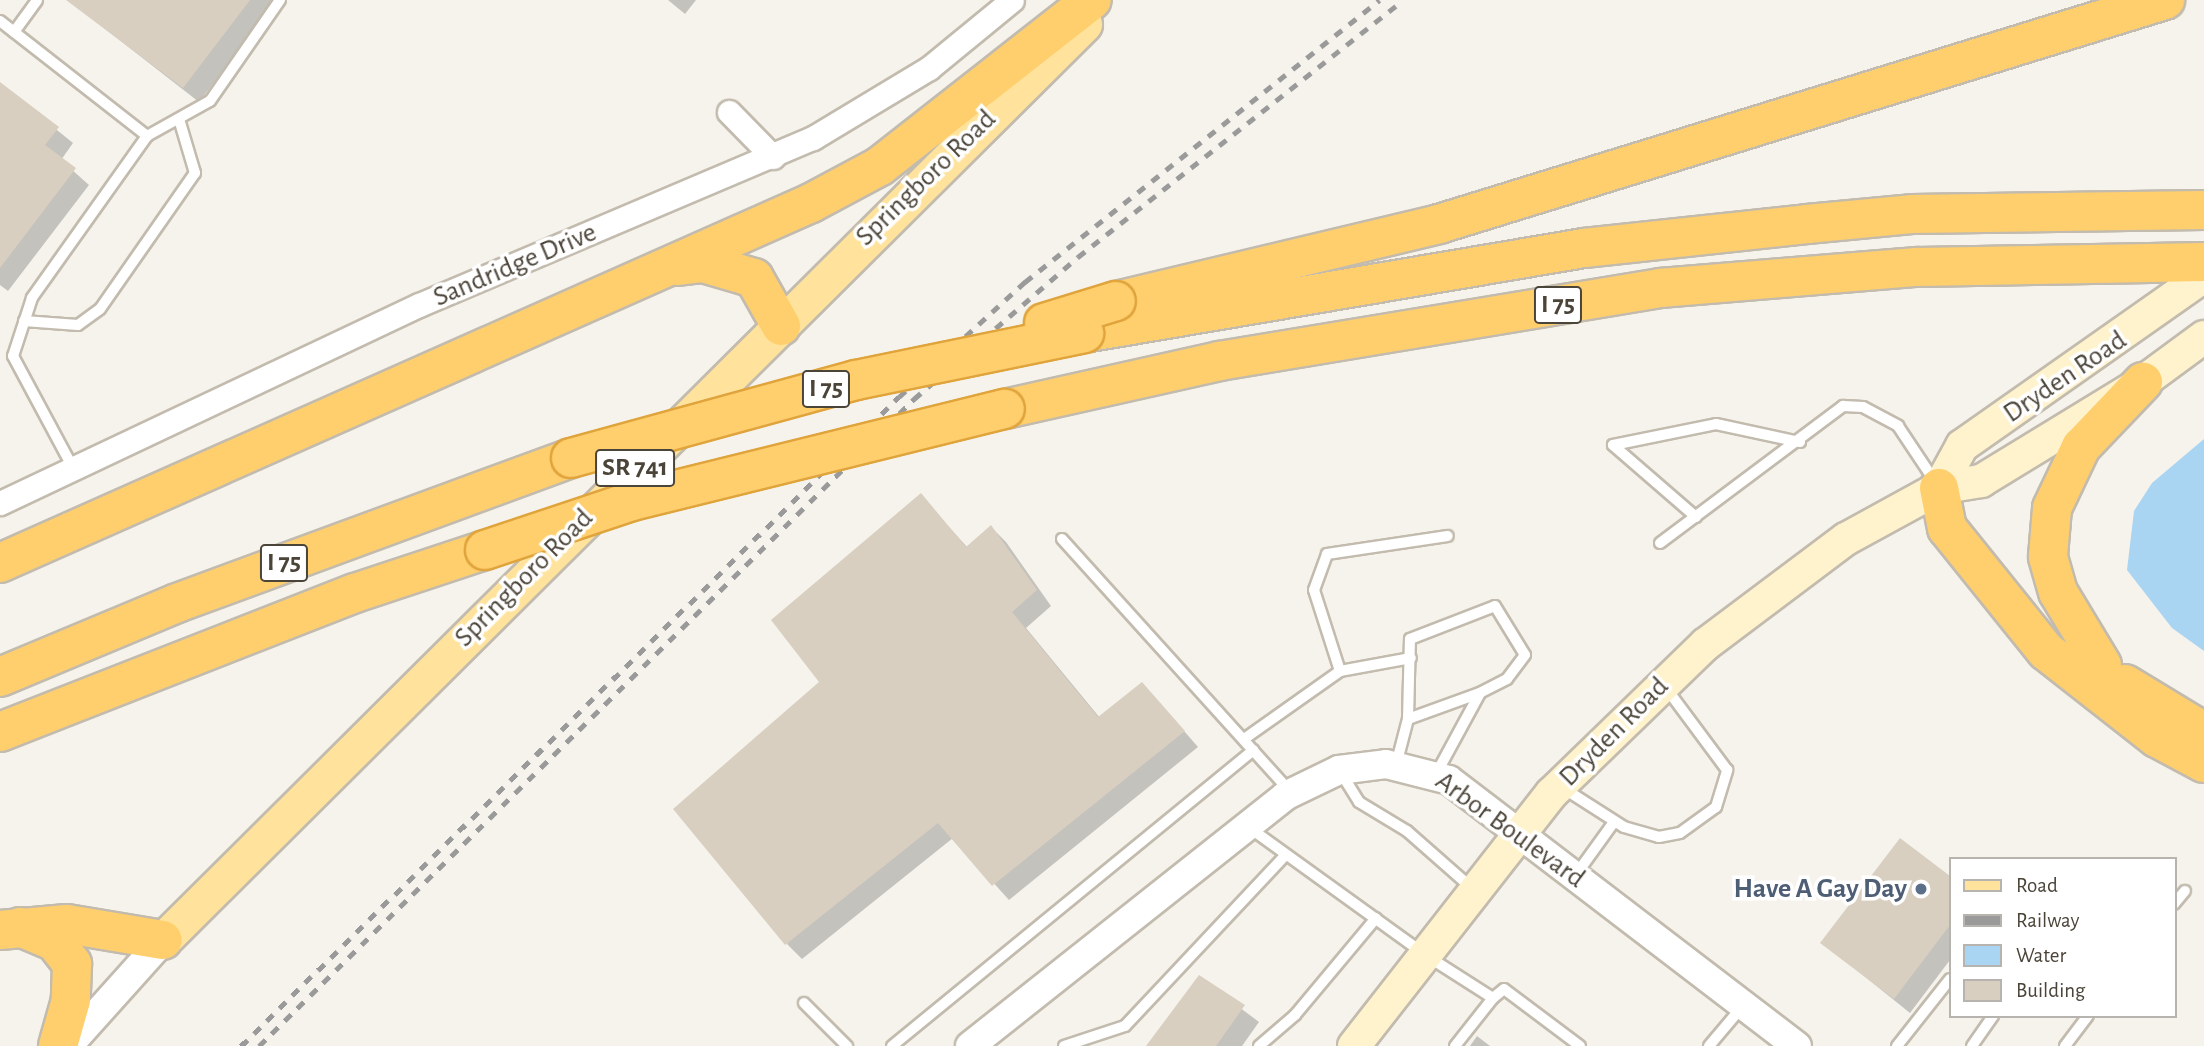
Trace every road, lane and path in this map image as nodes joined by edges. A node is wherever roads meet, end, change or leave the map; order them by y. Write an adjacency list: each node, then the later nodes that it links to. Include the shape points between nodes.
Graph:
1 (37, 0): 8 (lane)
2 (280, 0): 10 (lane, via 210,101)
3 (1012, 0): 12 (street, Sandridge Drive, via 929,68)
4 (1092, 0): 15 (highway, via 880,166)
5 (1109, 0): 18 (main road, Springboro Road / SR 741)
6 (2165, 0): 22 (highway, bridge, via 1439,223 1115,301)
7 (0, 21): 8 (lane)
8 (14, 32): 11 (lane)
9 (729, 112): 12 (street)
10 (179, 119): 11 (lane); 17 (lane, via 195,173 100,309 78,325)
11 (147, 136): 17 (lane, via 32,298)
12 (773, 158): 25 (street, Sandridge Drive, via 419,305)
13 (2193, 210): 22 (highway, I 75, bridge, via 1912,214 1584,248 1084,333)
14 (2204, 262): 40 (highway, I 75, bridge, via 1917,267 1660,288 1220,361 632,501 355,593)
15 (653, 272): 18 (highway, via 703,263 737,270 770,296); 32 (highway)
16 (2204, 276): 26 (main road, Dryden Road, via 2105,352 1962,446)
17 (24, 321): 21 (lane)
18 (781, 326): 60 (main road, Springboro Road / SR 741)
19 (2204, 337): 23 (main road, Dryden Road)
20 (0, 356): 21 (lane)
21 (13, 356): 25 (lane)
22 (856, 380): 36 (highway, I 75, bridge, via 571,458 177,603)
23 (2143, 382): 26 (main road, Dryden Road, via 1981,481); 34 (highway, via 2081,447 2052,508 2048,556 2059,592)
24 (1800, 442): 26 (lane, via 1843,406 1863,407 1898,426); 28 (lane); 28 (lane, via 1716,424 1613,445)
25 (73, 468): 27 (street, Sandridge Drive)
26 (1939, 488): 34 (highway, via 1968,514 2022,594); 37 (main road, Dryden Road, via 1782,583); 44 (highway, via 1947,528 2046,651 2157,738)
27 (0, 503)
28 (1696, 517): 31 (lane)
29 (1448, 536): 35 (lane, via 1327,554 1314,590)
30 (1062, 539): 42 (lane)
31 (1660, 542)
32 (0, 563)
33 (1411, 658): 35 (lane); 38 (lane, via 1410,639 1495,606 1525,655 1507,679); 39 (lane)
34 (2102, 665): 41 (highway, via 2145,700)
35 (1340, 671): 42 (lane)
36 (0, 677)
37 (1662, 684): 48 (main road, Dryden Road); 50 (lane, via 1727,770 1726,791 1716,807 1680,833 1659,837)
38 (1480, 693): 39 (lane); 47 (lane)
39 (1408, 719): 45 (lane)
40 (0, 732)
41 (2204, 732)
42 (1244, 739): 43 (lane)
43 (1253, 750): 49 (lane); 71 (lane)
44 (2204, 763)
45 (1396, 765): 46 (street, Arbor Boulevard); 47 (street, Arbor Boulevard)
46 (1339, 770): 49 (street, Arbor Boulevard); 55 (lane, via 1359,802 1407,831)
47 (1436, 774): 52 (street, Arbor Boulevard)
48 (1560, 786): 50 (lane); 52 (main road, Dryden Road)
49 (1291, 792): 51 (street, Arbor Boulevard)
50 (1614, 822): 54 (lane)
51 (1246, 826): 53 (lane); 72 (street, Arbor Boulevard)
52 (1519, 835): 54 (street, Arbor Boulevard); 55 (main road, Dryden Road)
53 (1283, 858): 58 (lane); 73 (lane, via 1125,1026)
54 (1575, 877): 65 (street, Arbor Boulevard)
55 (1476, 891): 61 (main road, Dryden Road)
56 (2185, 891): 57 (lane)
57 (2176, 902)
58 (1376, 918): 61 (lane); 74 (lane, via 1295,1015)
59 (9, 928): 60 (highway, via 67,924); 68 (highway, via 55,942 72,964 71,1000)
60 (163, 940): 69 (street, Springboro Road)
61 (1427, 956): 63 (lane); 75 (main road, Dryden Road)
62 (1948, 982): 80 (lane)
63 (1493, 998): 76 (lane); 77 (lane, via 1504,989)
64 (804, 1003): 70 (lane)
65 (1744, 1005): 78 (lane); 79 (street, Arbor Boulevard)
66 (1992, 1018): 81 (lane)
67 (2086, 1018): 82 (lane)
68 (58, 1046)
69 (68, 1046)
70 (847, 1046)
71 (892, 1046)
72 (970, 1046)
73 (1064, 1046)
74 (1259, 1046)
75 (1354, 1046)
76 (1455, 1046)
77 (1580, 1046)
78 (1709, 1046)
79 (1797, 1046)
80 (1897, 1046)
81 (1972, 1046)
82 (2065, 1046)

